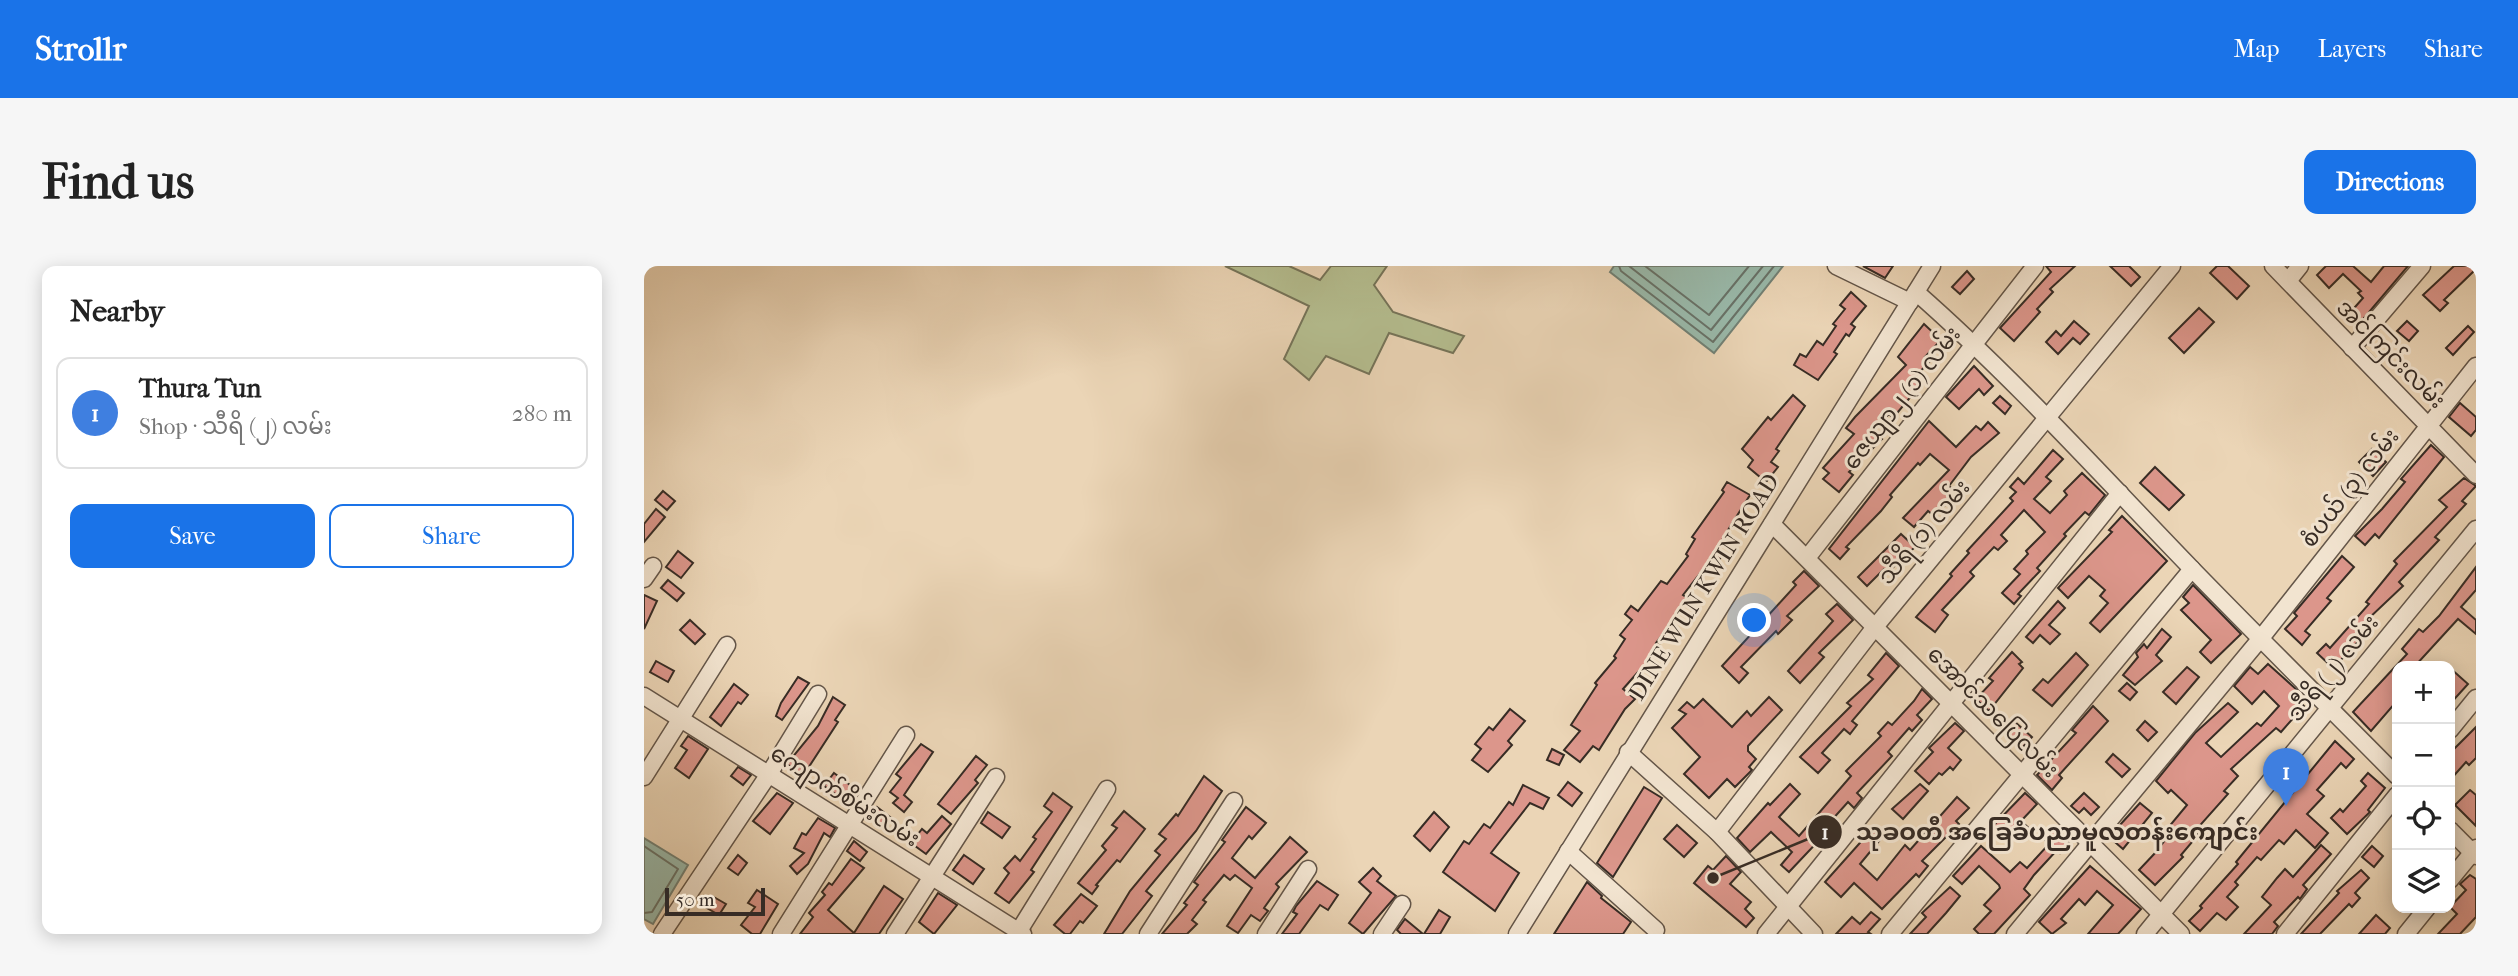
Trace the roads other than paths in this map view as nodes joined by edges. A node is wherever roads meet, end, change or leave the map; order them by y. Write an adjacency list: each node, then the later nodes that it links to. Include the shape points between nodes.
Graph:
1 (1836, 266): 9 (street)
2 (1932, 266): 9 (street, DINE WUN KWIN ROAD)
3 (2035, 266): 10 (street, ဇေယျာ၂ (၁) လမ်း)
4 (2172, 266): 13 (street, သီရိ (၁) လမ်း)
5 (2273, 266): 8 (street, အင်ကြင်းလမ်း)
6 (2300, 266): 8 (street)
7 (2422, 266): 11 (street)
8 (2288, 281): 11 (street, အင်ကြင်းလမ်း)
9 (1913, 297): 10 (street); 17 (street, DINE WUN KWIN ROAD)
10 (1974, 343): 13 (street); 19 (street, ဇေယျာ၂ (၁) လမ်း)
11 (2352, 348): 14 (street, အင်ကြင်းလမ်း)
12 (2476, 366): 14 (street, စံပယ် (၃) လမ်း)
13 (2048, 417): 16 (street); 21 (street, သီရိ (၁) လမ်း)
14 (2429, 425): 15 (street, အင်ကြင်းလမ်း); 22 (street, စံပယ် (၃) လမ်း)
15 (2476, 475)
16 (2120, 493): 20 (street); 27 (street)
17 (1772, 524): 19 (street, အောင်သပြေလမ်း); 32 (street, DINE WUN KWIN ROAD)
18 (2476, 528): 28 (street, သီရိ (၂) လမ်း)
19 (1807, 558): 21 (street, အောင်သပြေလမ်း)
20 (2192, 569): 22 (street); 35 (street)
21 (1875, 626): 27 (street, အောင်သပြေလမ်း); 42 (street, သီရိ (၁) လမ်း)
22 (2261, 638): 28 (street); 44 (street, စံပယ် (၃) လမ်း)
23 (727, 645): 29 (street)
24 (818, 694): 34 (street)
25 (644, 696): 29 (street, ကျောက်စိမ်းလမ်း)
26 (2476, 698): 30 (street)
27 (1952, 703): 35 (street, အောင်သပြေလမ်း); 51 (street)
28 (2330, 708): 33 (street); 53 (street, သီရိ (၂) လမ်း)
29 (680, 720): 34 (street, ကျောက်စိမ်းလမ်း); 36 (street)
30 (2455, 724)
31 (906, 735): 41 (street)
32 (1628, 752): 42 (street); 45 (street, DINE WUN KWIN ROAD)
33 (2392, 771)
34 (769, 774): 41 (street, ကျောက်စိမ်းလမ်း); 56 (street)
35 (2022, 774): 44 (street, အောင်သပြေလမ်း); 65 (street)
36 (644, 777)
37 (996, 777): 49 (street)
38 (1107, 789): 55 (street)
39 (1234, 801): 59 (street)
40 (2392, 801): 69 (street)
41 (852, 825): 49 (street, ကျောက်စိမ်းလမ်း); 57 (street)
42 (1717, 832): 51 (street)
43 (2455, 834): 46 (street)
44 (2091, 843): 53 (street, အောင်သပြေလမ်း); 66 (street, စံပယ် (၃) လမ်း)
45 (1568, 851): 54 (street); 62 (street, DINE WUN KWIN ROAD)
46 (2475, 852): 48 (street)
47 (1308, 869): 60 (street)
48 (2455, 874)
49 (931, 878): 55 (street, ကျောက်စိမ်းလမ်း); 58 (street)
50 (1402, 904): 61 (street)
51 (1789, 906): 63 (street); 64 (street)
52 (2423, 913): 70 (street)
53 (2161, 914): 67 (street, သီရိ (၂) လမ်း); 68 (street, အောင်သပြေလမ်း)
54 (1656, 930)
55 (1019, 933)
56 (662, 934)
57 (781, 934)
58 (895, 934)
59 (1148, 934)
60 (1266, 934)
61 (1382, 934)
62 (1517, 934)
63 (1766, 934)
64 (1814, 934)
65 (1889, 934)
66 (2015, 934)
67 (2145, 934)
68 (2181, 934)
69 (2285, 934)
70 (2406, 934)

